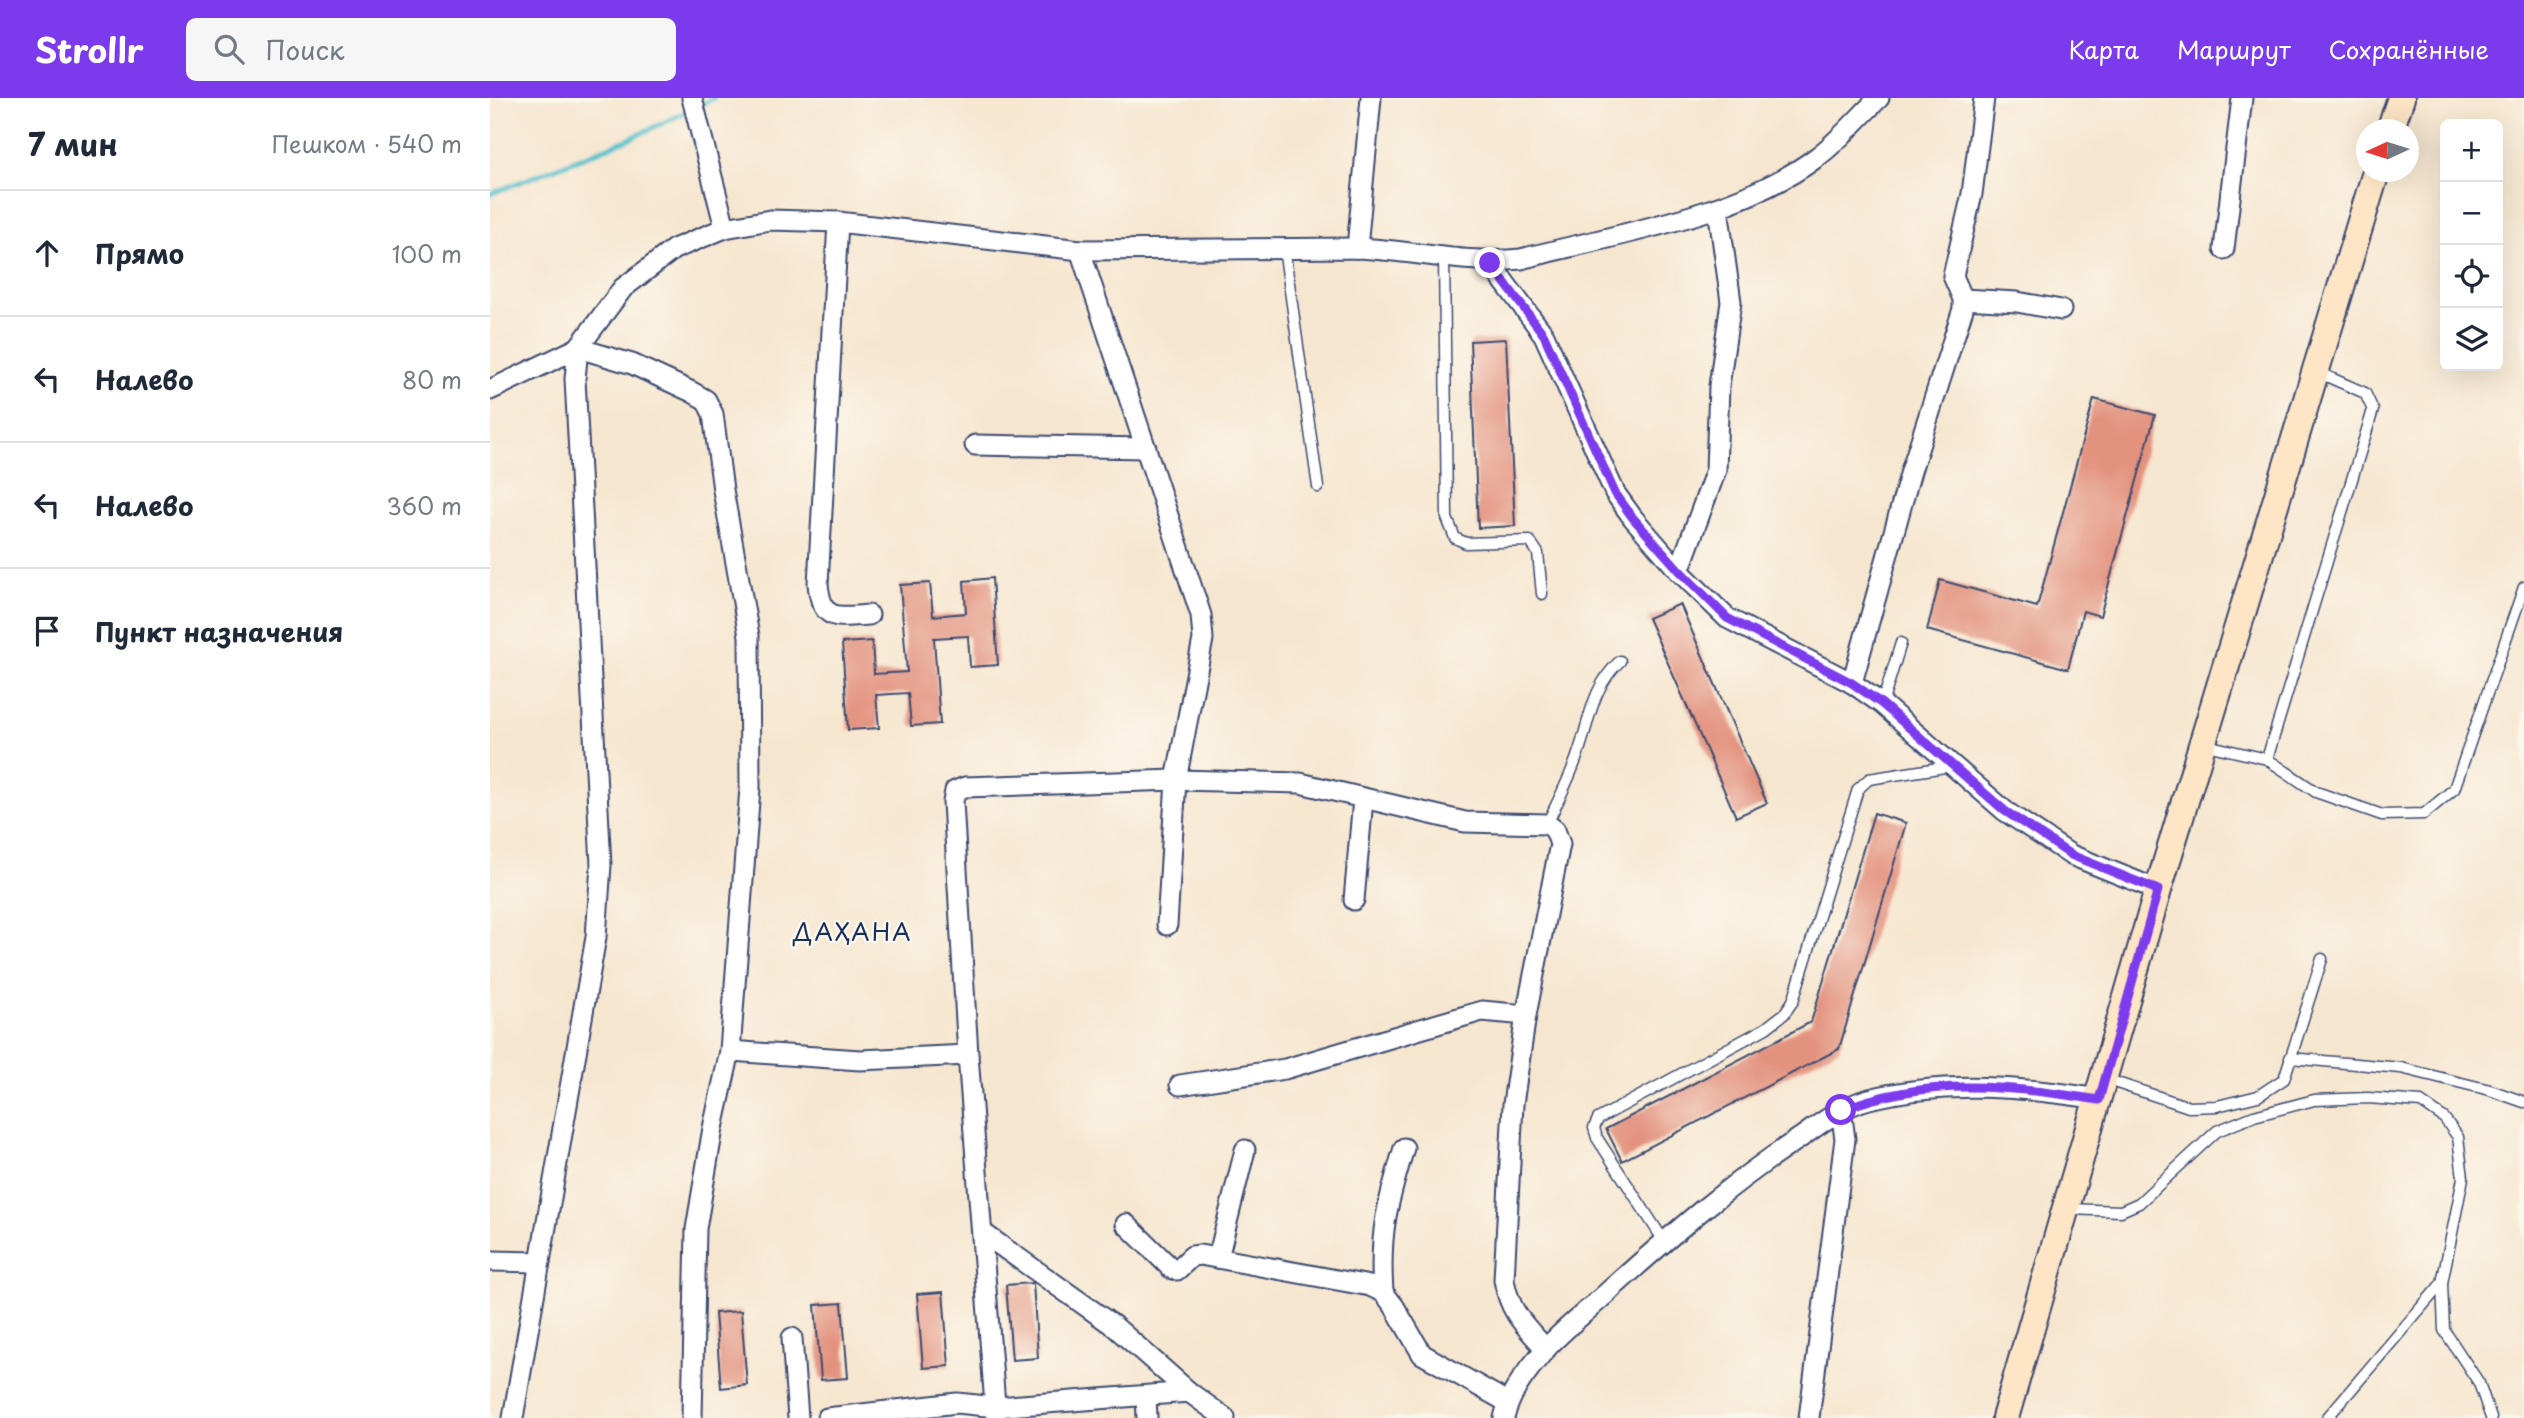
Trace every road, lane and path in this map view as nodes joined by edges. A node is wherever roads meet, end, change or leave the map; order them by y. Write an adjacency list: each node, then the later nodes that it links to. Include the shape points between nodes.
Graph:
1 (692, 98): 9 (street)
2 (1371, 98): 11 (street)
3 (1879, 98): 7 (street, via 1817,157)
4 (1984, 98): 16 (street, via 1972,194 1953,276)
5 (2242, 98): 12 (street)
6 (2373, 182): 19 (main road)
7 (1718, 208): 15 (street); 24 (street, via 1731,302 1719,386 1716,470)
8 (838, 222): 9 (street, via 770,220); 13 (street); 27 (street, via 818,584 820,604 827,613 836,617)
9 (725, 228): 18 (street, via 674,249 623,288)
10 (1284, 248): 11 (street); 13 (street); 23 (lane)
11 (1357, 248): 14 (street)
12 (2224, 249)
13 (1080, 250): 22 (street)
14 (1444, 256): 15 (street); 26 (lane, via 1447,518 1455,538 1466,542 1530,541 1538,553)
15 (1490, 263): 24 (street, via 1544,335 1615,493)
16 (1963, 299): 17 (street); 30 (street, via 1964,309 1911,471)
17 (2061, 310)
18 (578, 348): 20 (street); 43 (street, via 632,364 692,392 706,400 713,414 749,636 750,788); 58 (street, via 575,379 601,865 596,937)
19 (2314, 370): 32 (main road); 33 (lane, via 2365,393 2373,410)
20 (490, 390)
21 (975, 444): 22 (street)
22 (1146, 448): 35 (street, via 1201,615 1203,639)
23 (1318, 487)
24 (1679, 570): 30 (street, via 1727,618)
25 (2524, 587): 33 (lane, via 2454,789 2424,814 2382,815 2329,797)
26 (1542, 594)
27 (869, 615)
28 (1901, 643): 31 (lane)
29 (1620, 661): 37 (lane, via 1596,690 1569,779)
30 (1852, 683): 31 (street)
31 (1882, 704): 34 (street)
32 (2202, 744): 33 (lane); 38 (main road)
33 (2267, 759)
34 (1952, 766): 38 (street, via 2005,811 2071,855); 55 (lane, via 1869,779 1858,789 1808,958 1784,1014 1598,1119 1594,1128 1597,1138)
35 (1176, 780): 36 (street, via 1300,783); 40 (street); 44 (street, via 955,791)
36 (1363, 799): 37 (street, via 1465,822); 39 (street)
37 (1547, 824): 42 (street, via 1560,844)
38 (2158, 890): 47 (main road)
39 (1354, 900)
40 (1167, 925)
41 (2322, 958): 45 (lane)
42 (1526, 1015): 46 (street, via 1482,1011 1285,1069); 62 (street, via 1513,1104 1504,1280 1508,1303)
43 (730, 1051): 44 (street, via 860,1060); 68 (street, via 696,1229)
44 (968, 1055): 54 (street)
45 (2290, 1058): 47 (lane, via 2284,1079 2259,1096 2217,1107 2189,1107); 48 (lane, via 2402,1068)
46 (1180, 1085)
47 (2102, 1089): 49 (street, via 1975,1086 1912,1090); 52 (main road)
48 (2524, 1102)
49 (1841, 1110): 55 (street, via 1740,1177); 73 (street, via 1845,1139)
50 (1404, 1148): 60 (street, via 1384,1217 1380,1253)
51 (1245, 1150): 56 (street)
52 (2067, 1209): 59 (lane, via 2121,1211 2139,1203 2217,1130 2254,1116 2314,1100 2421,1102 2444,1118 2458,1137 2463,1178); 74 (main road)
53 (1126, 1224): 56 (street, via 1172,1269 1192,1255)
54 (983, 1233): 63 (street, via 1114,1326); 66 (street)
55 (1664, 1241): 62 (street)
56 (1218, 1258): 60 (street)
57 (490, 1261): 58 (street)
58 (540, 1262): 67 (street)
59 (2442, 1283): 75 (lane); 76 (lane, via 2444,1330 2479,1383)
60 (1383, 1292): 65 (street, via 1422,1354)
61 (792, 1338): 69 (street)
62 (1546, 1349): 65 (street)
63 (1189, 1392): 64 (street); 72 (street)
64 (1146, 1396): 66 (street); 71 (street)
65 (1506, 1410)
66 (996, 1413): 70 (street, via 957,1403)
67 (513, 1418)
68 (692, 1418)
69 (798, 1418)
70 (827, 1418)
71 (1147, 1418)
72 (1225, 1418)
73 (1809, 1418)
74 (2005, 1418)
75 (2327, 1418)
76 (2491, 1418)

